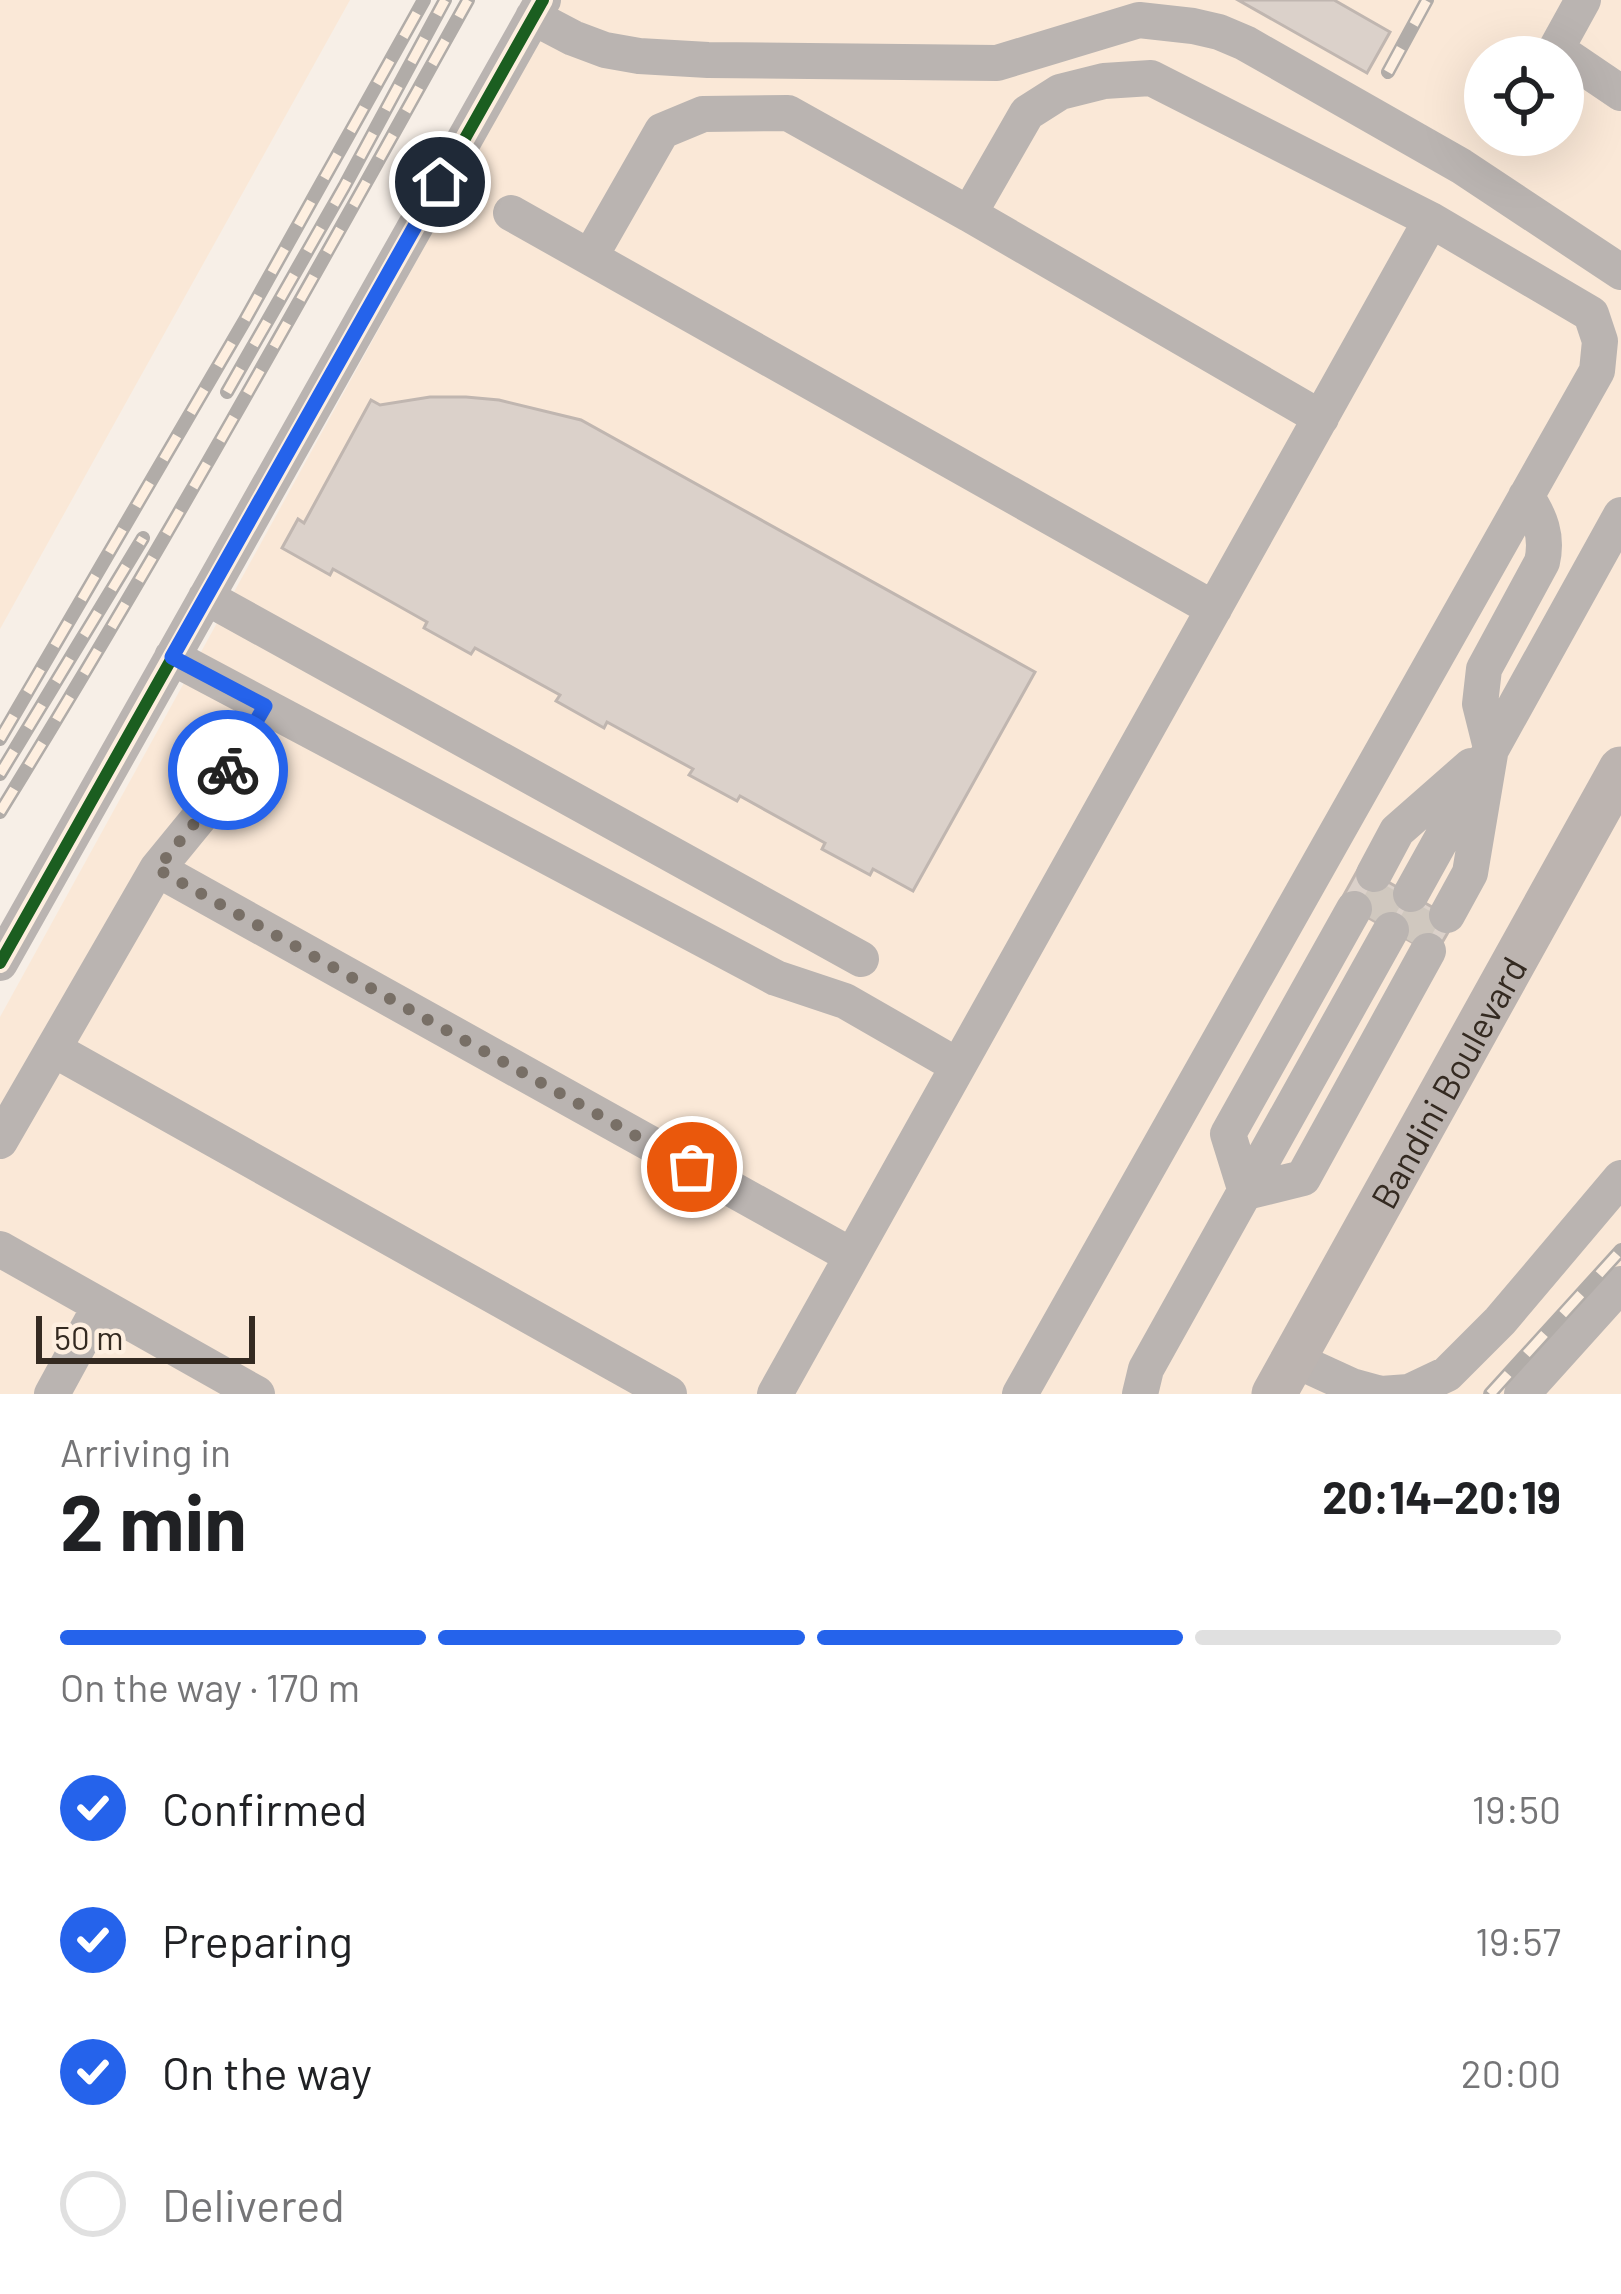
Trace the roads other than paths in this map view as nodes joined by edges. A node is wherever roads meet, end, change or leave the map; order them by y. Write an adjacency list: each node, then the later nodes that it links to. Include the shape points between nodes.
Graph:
1 (1583, 0): 3 (street, via 1556,49)
2 (538, 8): 8 (street, via 573,38 605,50 708,60 997,63 1139,20 1220,32 1461,166); 12 (street)
3 (1621, 93)
4 (511, 213): 7 (street)
5 (969, 214): 6 (street, via 1027,112 1060,92 1151,78); 7 (street, via 788,113 703,114 662,131); 9 (street)
6 (1431, 220): 9 (street); 10 (street, via 1591,314 1600,340 1597,370)
7 (590, 257): 13 (street)
8 (1621, 272)
9 (1321, 418): 13 (street)
10 (1526, 496): 16 (street, via 1540,519 1544,554 1484,670 1480,704); 35 (street)
11 (1621, 515): 16 (street)
12 (206, 597): 14 (street); 19 (street)
13 (1214, 609): 22 (street)
14 (172, 657): 15 (street); 20 (street)
15 (265, 706): 18 (street, via 202,814); 22 (street)
16 (1491, 748): 16 (street, via 1470,873 1410,894 1416,841)
17 (1621, 770): 30 (main road, Bandini Boulevard)
18 (157, 869): 21 (street); 27 (street)
19 (861, 959)
20 (0, 963)
21 (53, 1049): 23 (street); 33 (street)
22 (958, 1066): 27 (street)
23 (0, 1142)
24 (1621, 1178): 37 (street, via 1447,1374 1409,1392)
25 (1246, 1192): 25 (street, via 1303,1178 1390,930 1247,1145); 36 (street)
26 (0, 1249): 29 (street)
27 (852, 1256): 34 (street)
28 (1621, 1284): 38 (street)
29 (100, 1306): 31 (street); 32 (street)
30 (1283, 1376): 37 (street)
31 (52, 1394)
32 (257, 1394)
33 (669, 1394)
34 (775, 1394)
35 (1020, 1394)
36 (1140, 1394)
37 (1382, 1394)
38 (1522, 1394)

